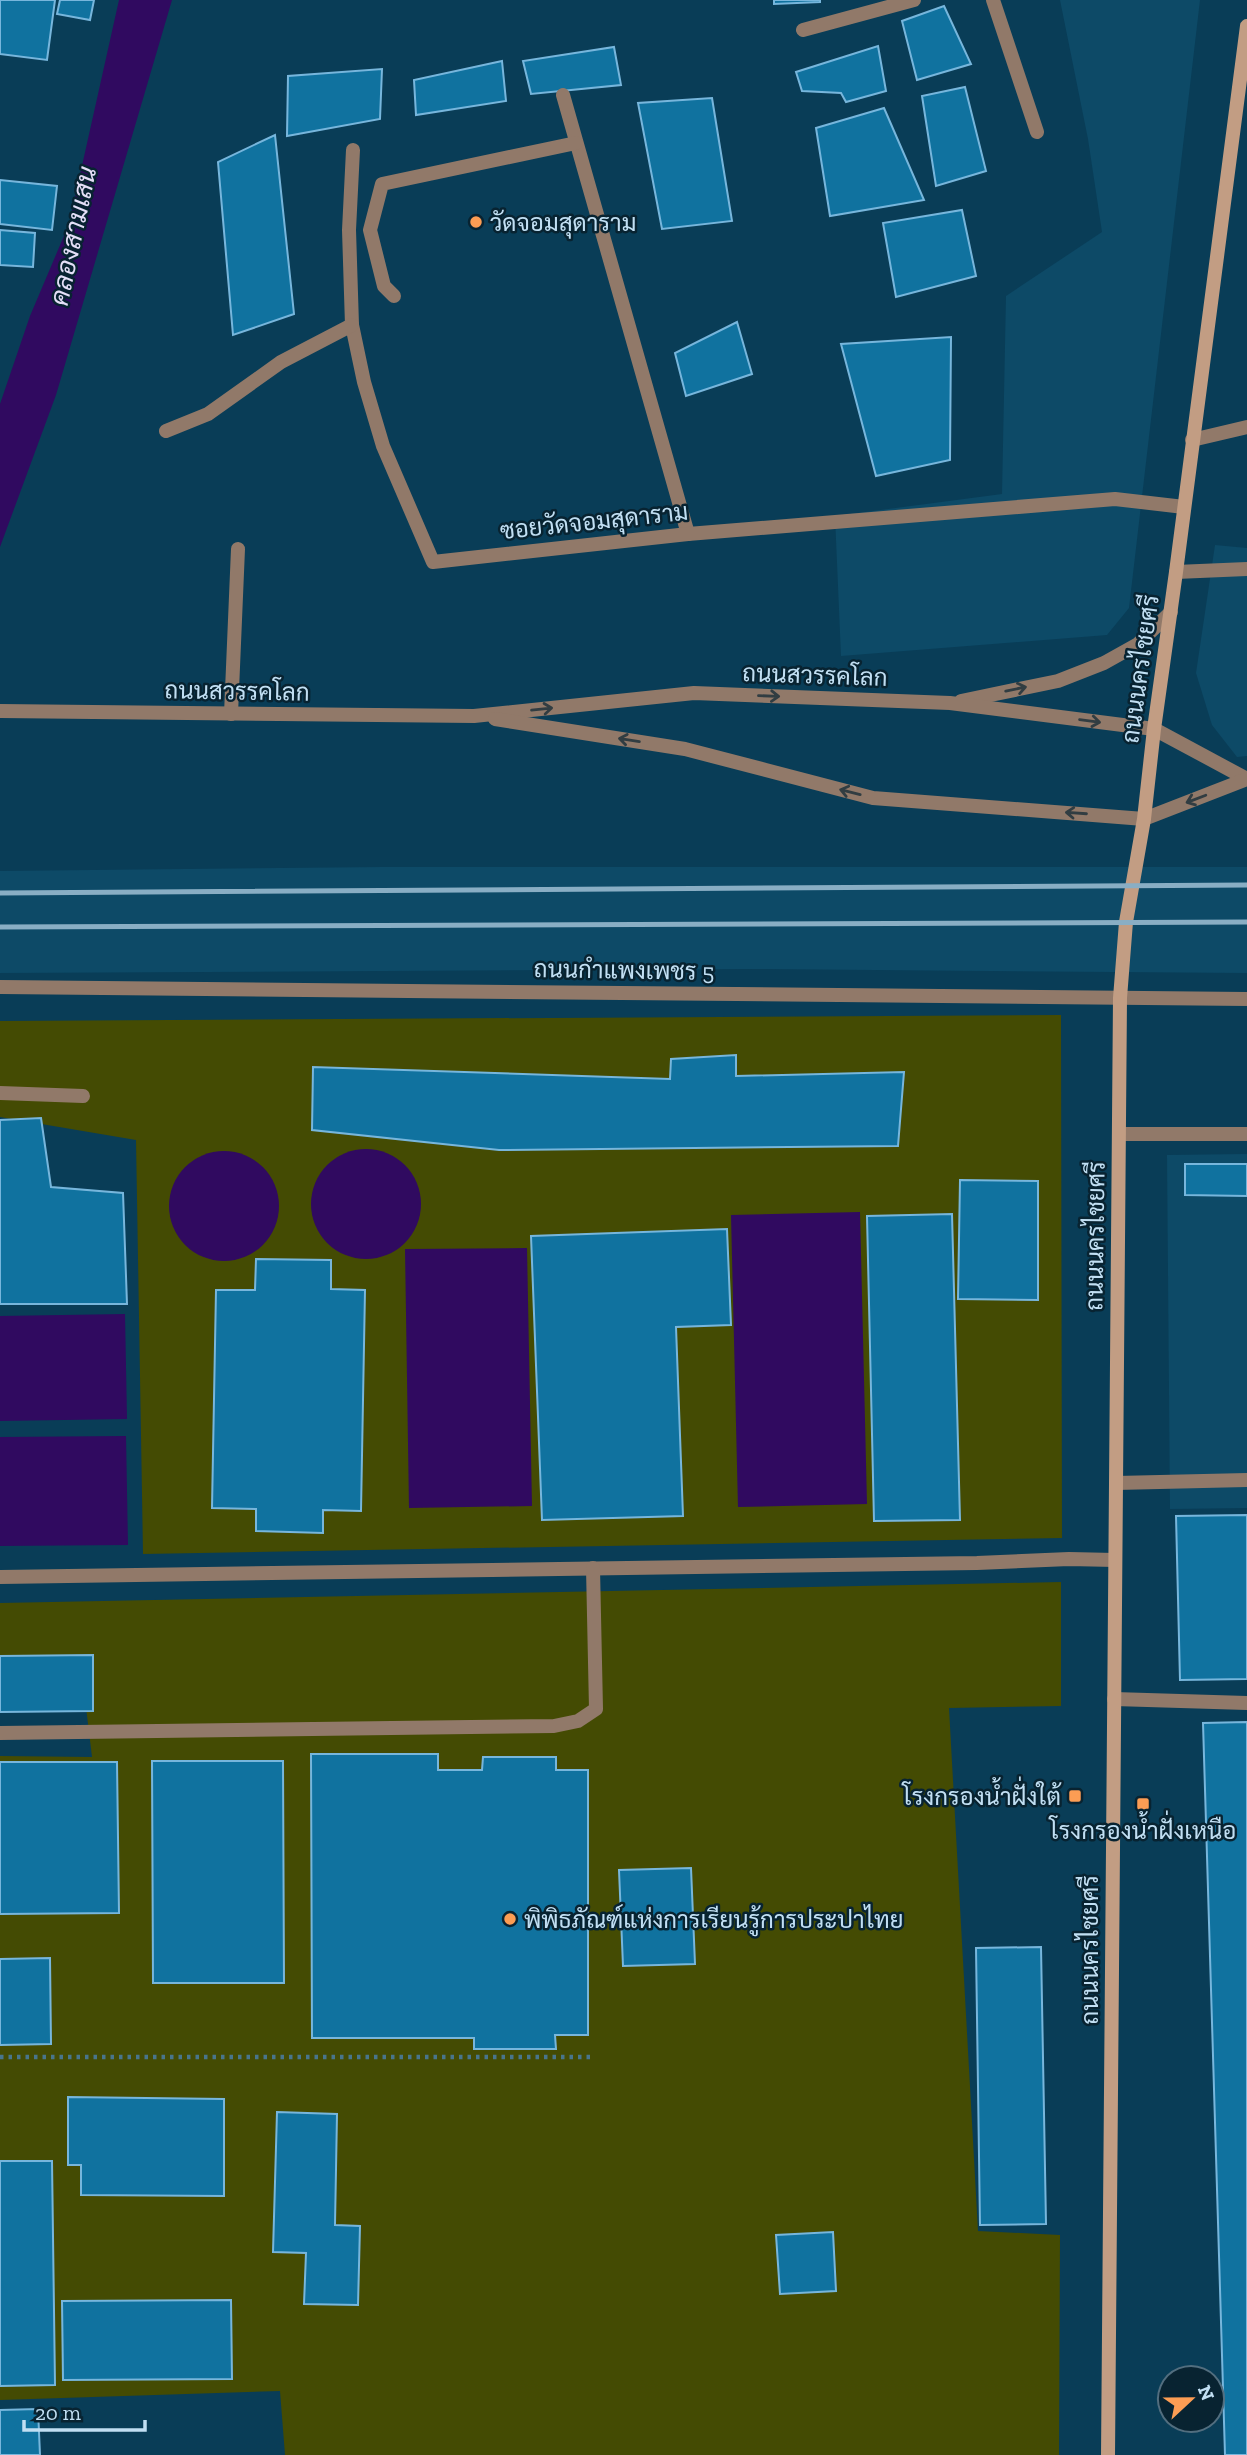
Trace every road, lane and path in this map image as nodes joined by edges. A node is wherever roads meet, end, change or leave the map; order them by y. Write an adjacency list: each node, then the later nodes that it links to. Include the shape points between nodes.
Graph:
1 (914, 0): 4 (street)
2 (993, 0): 6 (street)
3 (1247, 26): 13 (main road, ถนนนครไชยศรี)
4 (803, 30)
5 (563, 94): 7 (street)
6 (1037, 132)
7 (576, 143): 9 (street, via 382,184 370,230 384,286); 15 (street)
8 (353, 150): 10 (street, ซอยวัดจอมสุดาราม, via 349,230)
9 (394, 296)
10 (352, 325): 12 (street, via 281,362 208,414); 15 (street, ซอยวัดจอมสุดาราม, via 383,446 433,562)
11 (1247, 427): 13 (street)
12 (166, 431)
13 (1192, 440): 14 (main road, ถนนนครไชยศรี)
14 (1184, 507): 15 (street, ซอยวัดจอมสุดาราม, via 1115,499); 18 (main road, ถนนนครไชยศรี)
15 (688, 534)
16 (238, 549): 22 (street)
17 (1247, 569): 18 (street)
18 (1177, 572): 19 (main road, ถนนนครไชยศรี)
19 (1171, 612): 20 (street, one-way to 19, via 1058,681 1104,663 1139,644); 24 (main road, ถนนนครไชยศรี)
20 (950, 703): 23 (street, ถนนสวรรคโลก, one-way to 20, via 694,693); 24 (street, ถนนสวรรคโลก, one-way to 24)
21 (0, 711): 22 (street, ถนนสวรรคโลก)
22 (231, 714): 23 (street, ถนนสวรรคโลก)
23 (474, 716): 26 (street, ถนนสวรรคโลก, one-way to 23, via 873,798 685,749)
24 (1154, 729): 25 (street); 26 (main road, ถนนนครไชยศรี)
25 (1247, 779): 26 (street, one-way to 26)
26 (1144, 819): 28 (main road, ถนนนครไชยศรี)
27 (0, 986): 28 (street, ถนนกำแพงเพชร 5)
28 (1120, 998): 29 (street, ถนนกำแพงเพชร 5); 32 (main road, ถนนนครไชยศรี)
29 (1247, 999)
30 (0, 1093): 31 (street)
31 (83, 1096)
32 (1119, 1134): 33 (street); 35 (main road, ถนนนครไชยศรี)
33 (1247, 1134)
34 (1247, 1479): 35 (street)
35 (1116, 1483): 36 (main road, ถนนนครไชยศรี)
36 (1115, 1560): 37 (street); 39 (main road, ถนนนครไชยศรี)
37 (593, 1568): 38 (street); 41 (street, via 596,1709 578,1721 554,1726)
38 (0, 1577)
39 (1114, 1699): 40 (street); 44 (main road, ถนนนครไชยศรี)
40 (1247, 1703)
41 (0, 1733)
42 (0, 2057): 43 (path)
43 (594, 2057)
44 (1108, 2455)

